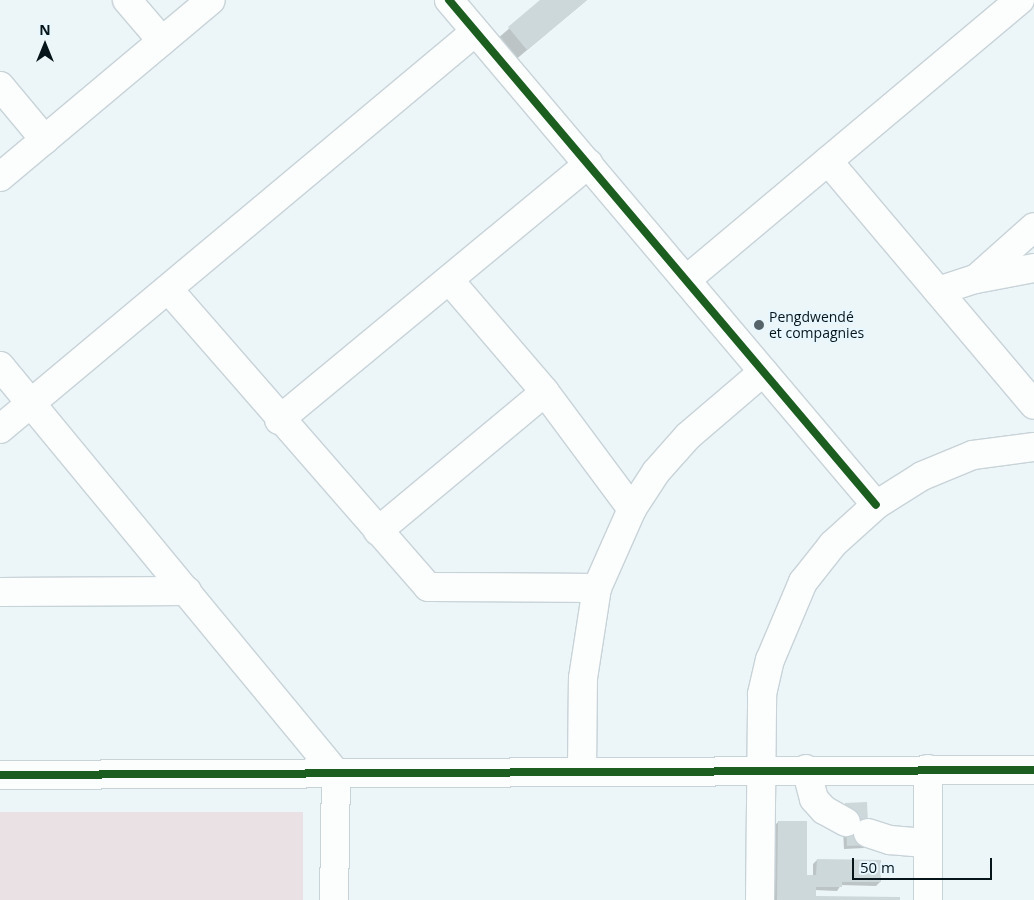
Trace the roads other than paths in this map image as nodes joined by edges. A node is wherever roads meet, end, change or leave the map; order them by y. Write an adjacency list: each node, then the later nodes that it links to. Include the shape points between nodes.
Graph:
1 (127, 0): 6 (street)
2 (211, 0): 6 (street)
3 (449, 0): 5 (street)
4 (1015, 1): 9 (street)
5 (475, 32): 10 (street); 17 (street)
6 (162, 41): 8 (street)
7 (0, 86): 8 (street)
8 (45, 140): 11 (street)
9 (828, 161): 15 (street); 18 (street)
10 (589, 164): 15 (street); 16 (street)
11 (0, 177)
12 (1034, 227): 14 (street)
13 (1034, 268): 14 (street)
14 (976, 279): 18 (street)
15 (686, 280): 20 (street)
16 (450, 281): 21 (street); 24 (street)
17 (169, 290): 22 (street); 24 (street)
18 (938, 291): 23 (street)
19 (0, 366): 22 (street)
20 (763, 372): 27 (street); 28 (street, via 688,436 656,472)
21 (545, 392): 28 (street); 29 (street)
22 (30, 403): 25 (street); 31 (street)
23 (1034, 405)
24 (279, 420): 29 (street)
25 (0, 429)
26 (1034, 447): 27 (street, via 973,455 922,476)
27 (876, 505): 34 (street, via 833,544 809,574 784,622 762,694)
28 (632, 509): 30 (street)
29 (378, 532): 30 (street, via 432,588)
30 (597, 588): 37 (street, via 583,678)
31 (187, 591): 32 (street); 38 (street)
32 (0, 592)
33 (928, 769): 35 (street); 36 (street); 40 (street)
34 (759, 770): 35 (street); 37 (street); 42 (street)
35 (806, 770): 40 (street, via 814,799 824,810 857,828 890,840)
36 (1034, 770)
37 (582, 771): 38 (street)
38 (336, 773): 39 (street); 41 (street)
39 (0, 775)
40 (928, 843): 43 (street)
41 (334, 900)
42 (760, 900)
43 (928, 900)

